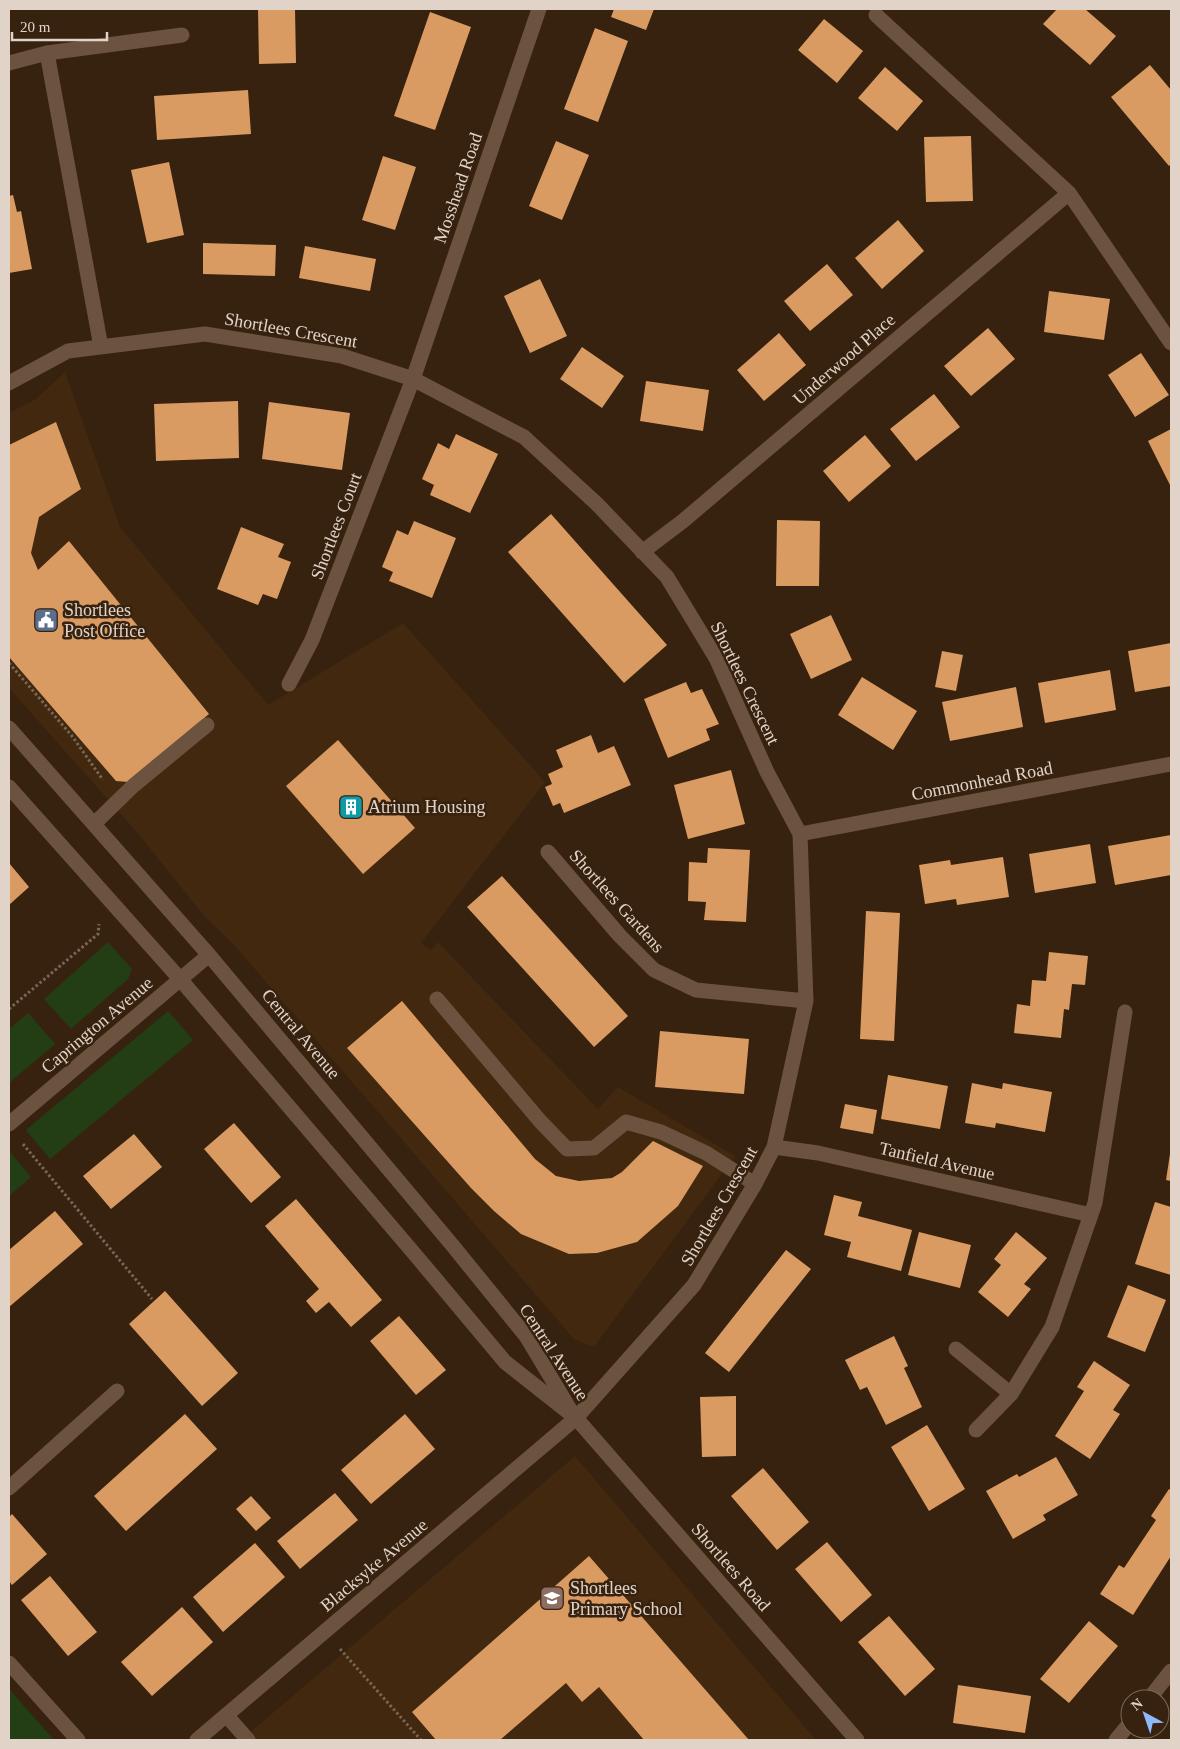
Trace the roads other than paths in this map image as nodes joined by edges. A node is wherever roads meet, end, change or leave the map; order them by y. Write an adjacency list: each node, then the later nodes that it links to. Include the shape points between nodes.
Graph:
1 (539, 9): 9 (street, Mosshead Road)
2 (876, 15): 6 (street)
3 (182, 35): 4 (street)
4 (47, 53): 5 (street); 8 (street)
5 (9, 63)
6 (1069, 193): 7 (street); 11 (street, Underwood Place, via 683,521)
7 (1171, 343)
8 (101, 347): 9 (street, Shortlees Crescent, via 205,334 342,356); 10 (street, Shortlees Crescent, via 68,351)
9 (413, 379): 11 (street, Shortlees Crescent, via 524,437 597,504); 12 (street, Shortlees Court, via 312,640)
10 (9, 383)
11 (642, 552): 18 (street, Shortlees Crescent, via 667,577 716,658 767,772)
12 (289, 684)
13 (207, 725): 17 (street, via 133,786)
14 (9, 728): 17 (street, Central Avenue)
15 (1171, 764): 18 (street, Commonhead Road)
16 (9, 787): 21 (street, Central Avenue)
17 (94, 824): 20 (street, Central Avenue)
18 (800, 834): 23 (street, Shortlees Crescent)
19 (548, 852): 23 (street, Shortlees Gardens, via 620,936 654,970 696,990)
20 (209, 955): 21 (street, Caprington Avenue); 32 (street, Central Avenue, via 526,1336)
21 (180, 979): 25 (street, Caprington Avenue); 32 (street, Central Avenue, via 504,1362)
22 (437, 1000): 27 (street, via 567,1148 594,1148 626,1122 661,1132 706,1153)
23 (806, 1001): 26 (street, Shortlees Crescent)
24 (1125, 1012): 28 (street)
25 (9, 1124)
26 (774, 1147): 27 (street, Shortlees Crescent); 28 (street, Tanfield Avenue, via 818,1153)
27 (755, 1184): 32 (street, Shortlees Crescent, via 694,1286)
28 (1091, 1215): 31 (street, via 1052,1327)
29 (956, 1349): 31 (street)
30 (117, 1391): 34 (street)
31 (1011, 1394): 33 (street)
32 (576, 1418): 38 (street, Blacksyke Avenue); 42 (street, Shortlees Road)
33 (976, 1430)
34 (9, 1488)
35 (9, 1663): 39 (street)
36 (1171, 1671): 37 (street)
37 (1157, 1689)
38 (226, 1716): 40 (street, Blacksyke Avenue); 41 (street)
39 (78, 1740)
40 (197, 1740)
41 (248, 1740)
42 (857, 1740)

